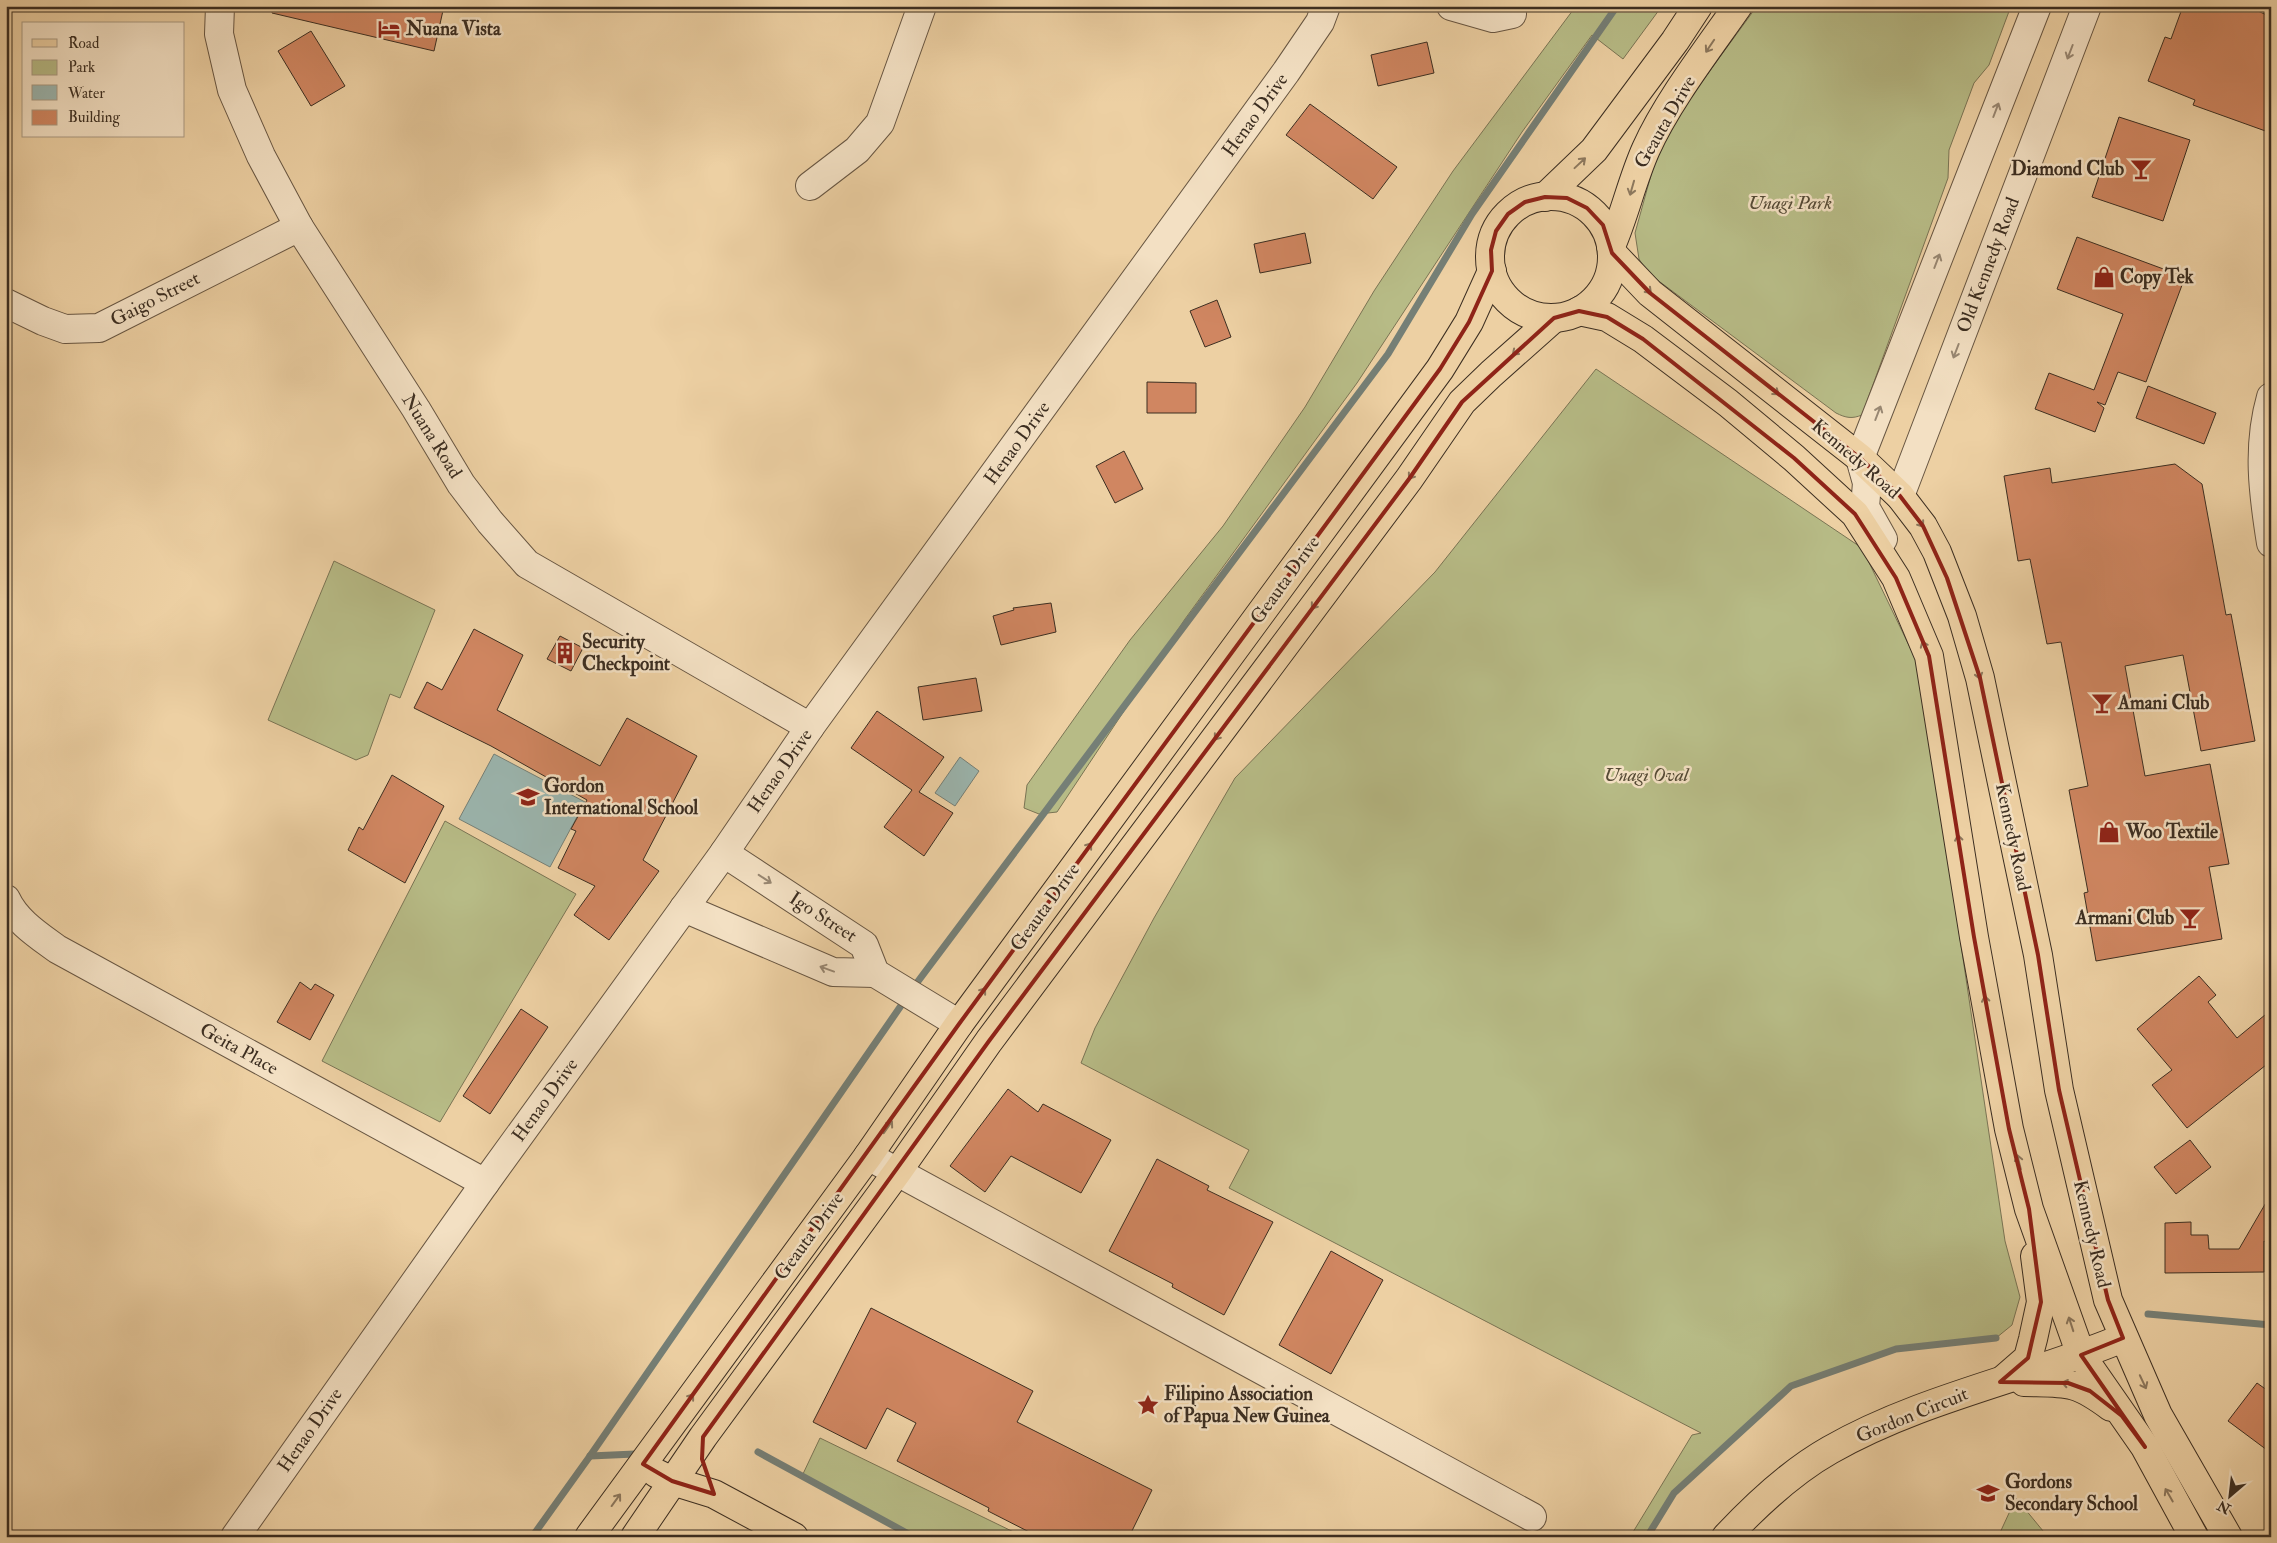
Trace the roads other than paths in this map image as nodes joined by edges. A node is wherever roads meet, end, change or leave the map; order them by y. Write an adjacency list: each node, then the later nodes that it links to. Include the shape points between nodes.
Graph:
1 (220, 6): 14 (street, Nuana Road, via 219,34 232,90 261,156)
2 (922, 6): 12 (street, via 880,122 857,150)
3 (1326, 6): 24 (street, Henao Drive, via 1320,22 1286,72)
4 (1451, 6): 10 (street, via 1493,18)
5 (1684, 6): 11 (street, via 1675,20 1678,36)
6 (1698, 6): 11 (main road, Geauta Drive)
7 (1738, 6): 15 (main road, Geauta Drive, one-way to 15, via 1676,96 1647,146)
8 (2036, 6): 20 (street, one-way to 8)
9 (2087, 6): 21 (street, Old Kennedy Road, one-way to 21)
10 (1512, 14)
11 (1675, 41): 13 (main road, Geauta Drive, one-way to 11, via 1594,150)
12 (810, 186)
13 (1545, 196): 15 (main road, Geauta Drive, via 1567,198 1587,208 1603,224); 16 (main road, Geauta Drive, via 1525,202 1508,214 1496,231 1490,250)
14 (299, 227): 17 (street, Gaigo Street, via 100,328 65,329); 24 (street, Nuana Road, via 461,484 527,564)
15 (1612, 250): 18 (main road, Geauta Drive, via 1611,271 1604,287 1594,301); 20 (main road, Kennedy Road, one-way to 20, via 1650,293)
16 (1492, 271): 18 (main road, Geauta Drive, via 1498,287 1515,305 1537,316); 29 (main road, Geauta Drive, one-way to 16, via 1440,369 1469,322)
17 (6, 303)
18 (1567, 315): 23 (main road, via 1607,318 1643,339 1721,398 1855,514); 31 (main road, Geauta Drive, one-way to 31, via 1491,374 1462,402 1404,487 989,1041)
19 (2271, 397): 22 (street, via 2261,452 2262,490)
20 (1860, 458): 21 (main road, Kennedy Road); 23 (street, via 1867,483 1866,507 1896,563)
21 (1900, 496): 34 (main road, Kennedy Road, one-way to 34, via 1923,526 1937,552 1962,616 1980,678 2038,955 2059,1090 2108,1300)
22 (2271, 543)
23 (1896, 578): 33 (main road, one-way to 23, via 2009,1128 1928,656)
24 (810, 727): 25 (street, Henao Drive)
25 (724, 852): 27 (street, Henao Drive); 28 (street, Igo Street, one-way to 28, via 864,945)
26 (6, 899): 32 (street, Geita Place, via 10,908 32,931 57,949)
27 (684, 908): 28 (street, one-way to 27, via 832,972); 32 (street, Henao Drive)
28 (875, 974): 29 (street)
29 (950, 1018): 30 (main road, Geauta Drive, one-way to 29)
30 (868, 1156): 31 (street); 39 (main road, Geauta Drive, one-way to 30)
31 (898, 1171): 37 (main road, Geauta Drive); 42 (street, via 1236,1346)
32 (485, 1183): 43 (street, Henao Drive)
33 (2029, 1209): 35 (main road, one-way to 33); 36 (main road, via 2041,1302 2028,1358)
34 (2123, 1338): 35 (main road, Gordon Circuit); 49 (main road, Kennedy Road, one-way to 49, via 2158,1414)
35 (2081, 1355): 36 (main road, Gordon Circuit); 38 (main road)
36 (2000, 1382): 38 (main road, one-way to 36, via 2122,1416 2090,1391 2068,1382); 47 (main road, Gordon Circuit, via 1875,1426 1829,1450 1782,1482)
37 (703, 1437): 40 (main road, Geauta Drive); 41 (main road, via 702,1459)
38 (2145, 1447): 48 (main road, one-way to 38)
39 (643, 1464): 40 (main road); 44 (main road, Geauta Drive, one-way to 39)
40 (672, 1481): 41 (main road); 45 (main road, Geauta Drive)
41 (714, 1494): 46 (main road)
42 (1532, 1517)
43 (235, 1537)
44 (589, 1537)
45 (635, 1537)
46 (794, 1537)
47 (1726, 1537)
48 (2194, 1537)
49 (2228, 1537)

